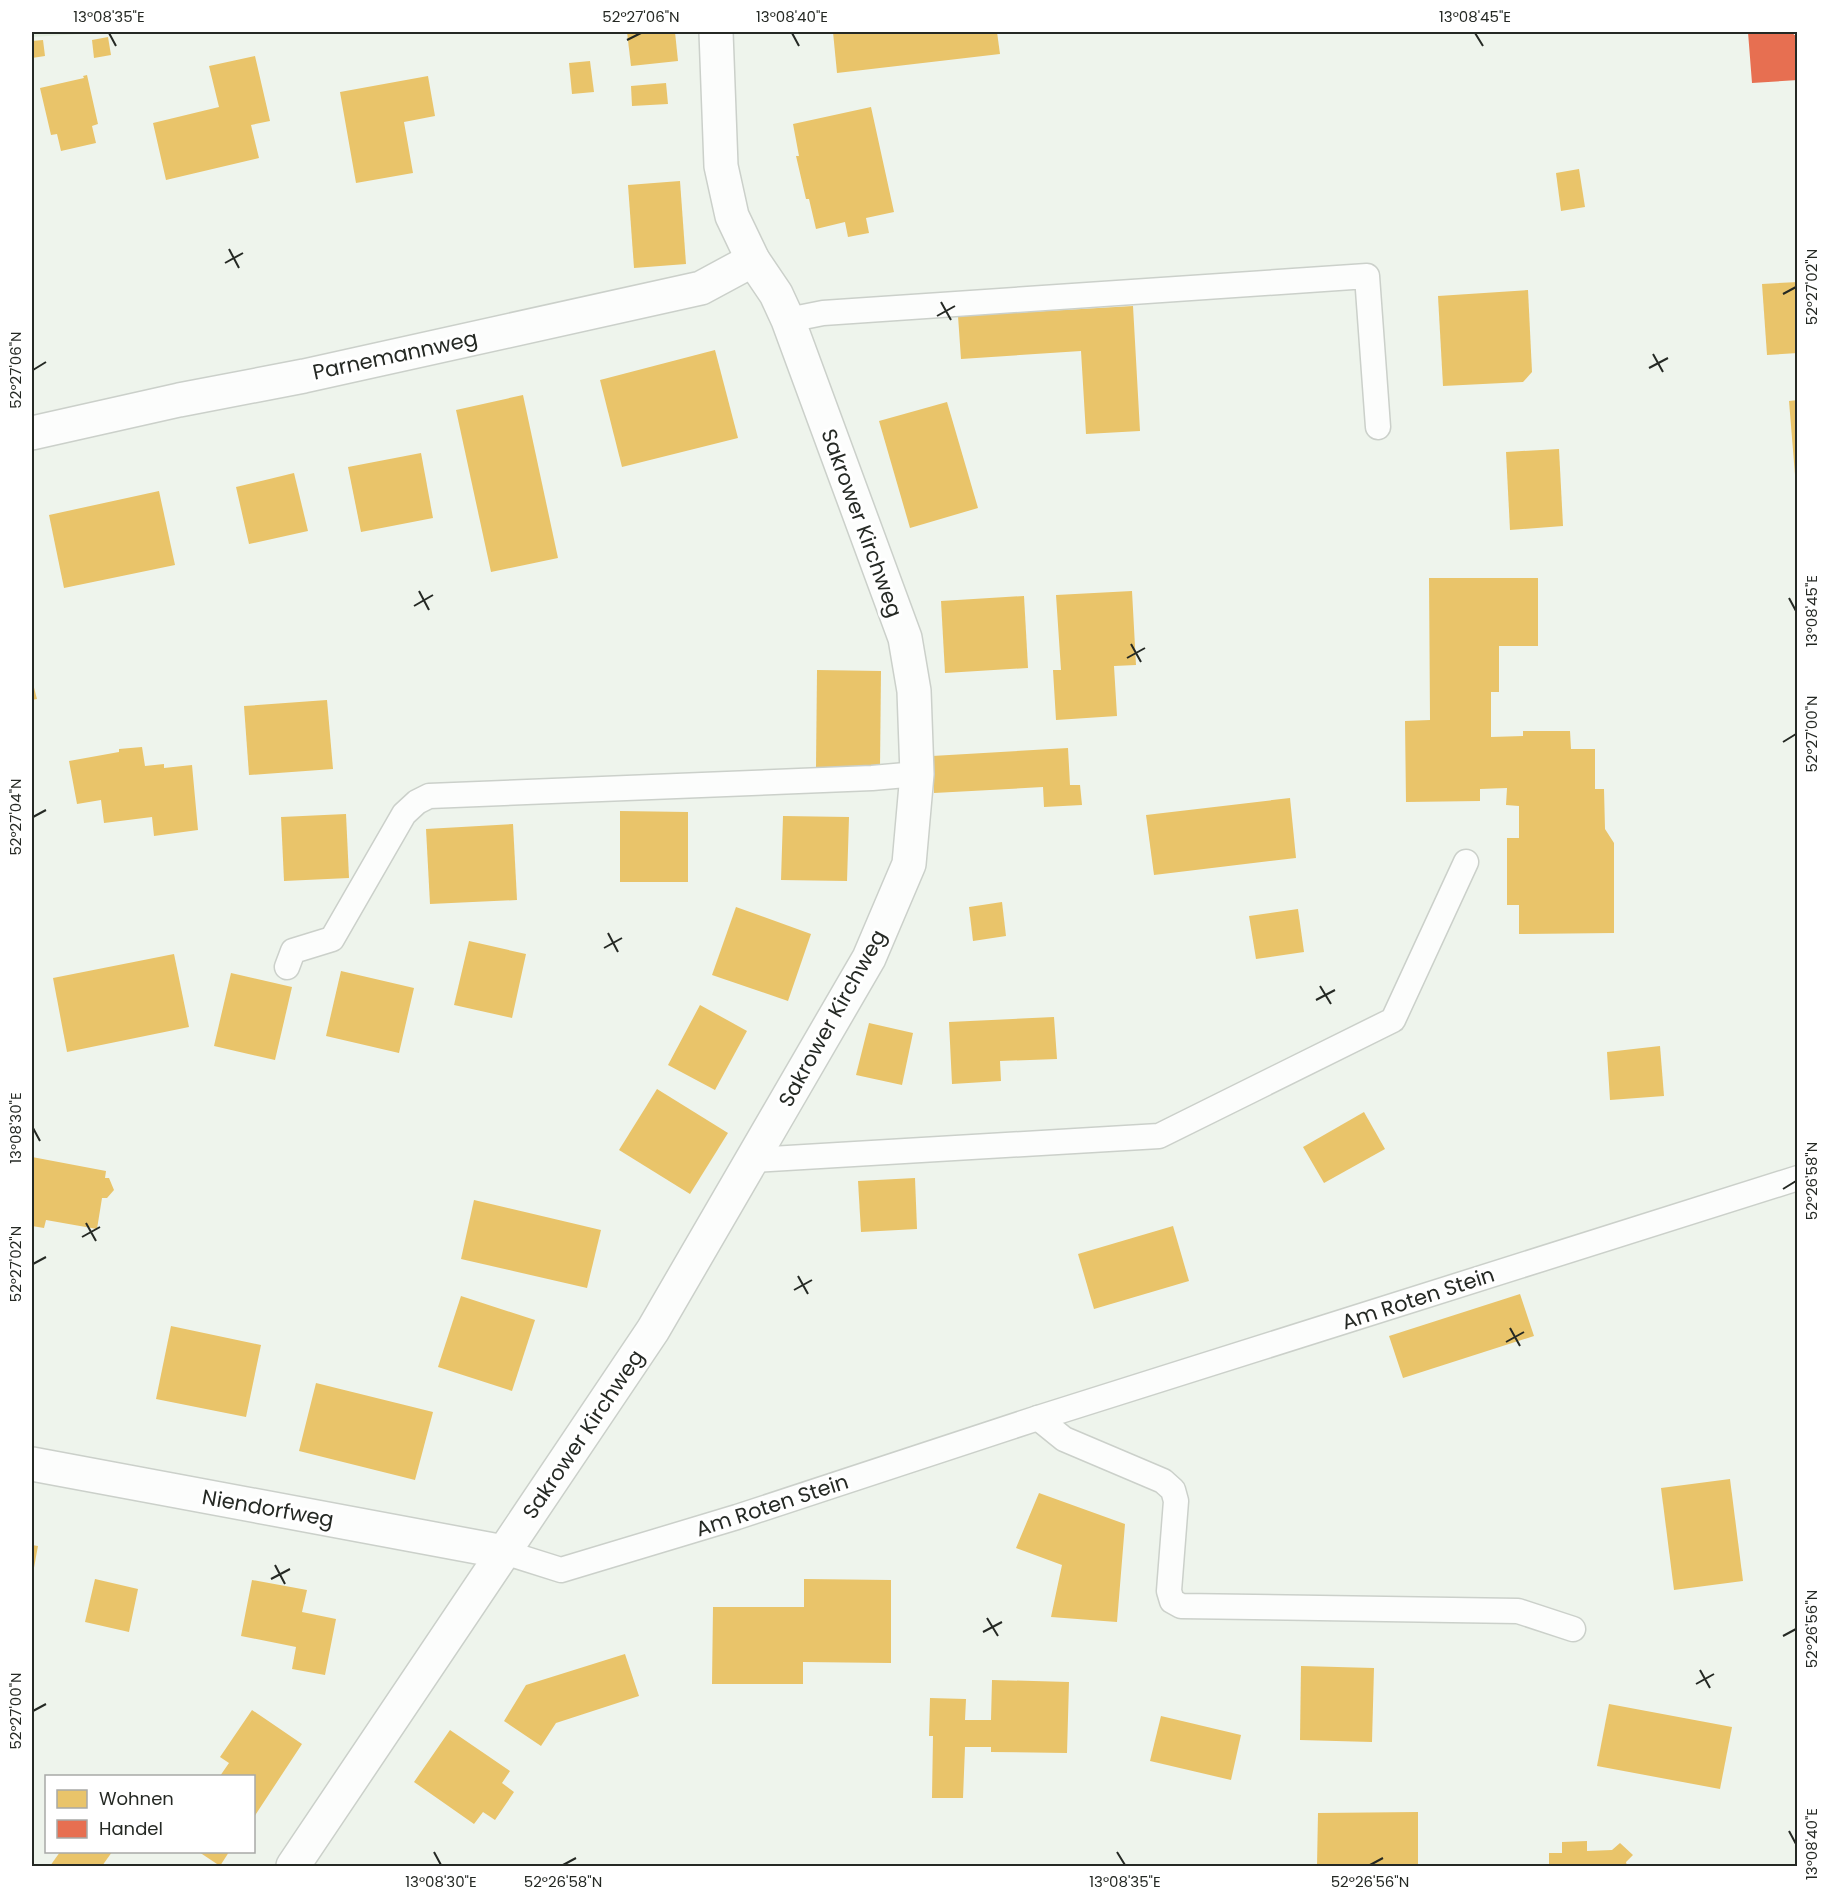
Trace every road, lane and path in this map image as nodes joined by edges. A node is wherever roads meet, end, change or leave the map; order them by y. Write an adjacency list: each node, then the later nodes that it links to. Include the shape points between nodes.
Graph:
1 (716, 32): 2 (street, Sakrower Kirchweg, via 721,166 732,216)
2 (753, 260): 3 (street, Sakrower Kirchweg, via 776,294); 5 (street, Parnemannweg, via 700,288)
3 (788, 321): 4 (lane, via 823,313 1367,276); 6 (street, Sakrower Kirchweg, via 905,638 914,691)
4 (1378, 427)
5 (32, 433)
6 (917, 774): 8 (lane, via 429,796 404,814 332,939 292,951); 9 (street, Sakrower Kirchweg, via 909,864 869,958)
7 (1466, 861): 9 (lane, via 1393,1020 1159,1136)
8 (287, 967)
9 (753, 1160): 13 (street, Sakrower Kirchweg, via 653,1330)
10 (1797, 1178): 11 (lane, Am Roten Stein)
11 (1038, 1418): 13 (lane, Am Roten Stein, via 561,1570); 14 (lane, via 1064,1439 1162,1481 1173,1490 1176,1501 1169,1591 1172,1601 1182,1606 1518,1611)
12 (32, 1464): 13 (street, Niendorfweg)
13 (504, 1552): 15 (street, Sakrower Kirchweg)
14 (1573, 1629)
15 (293, 1866)

